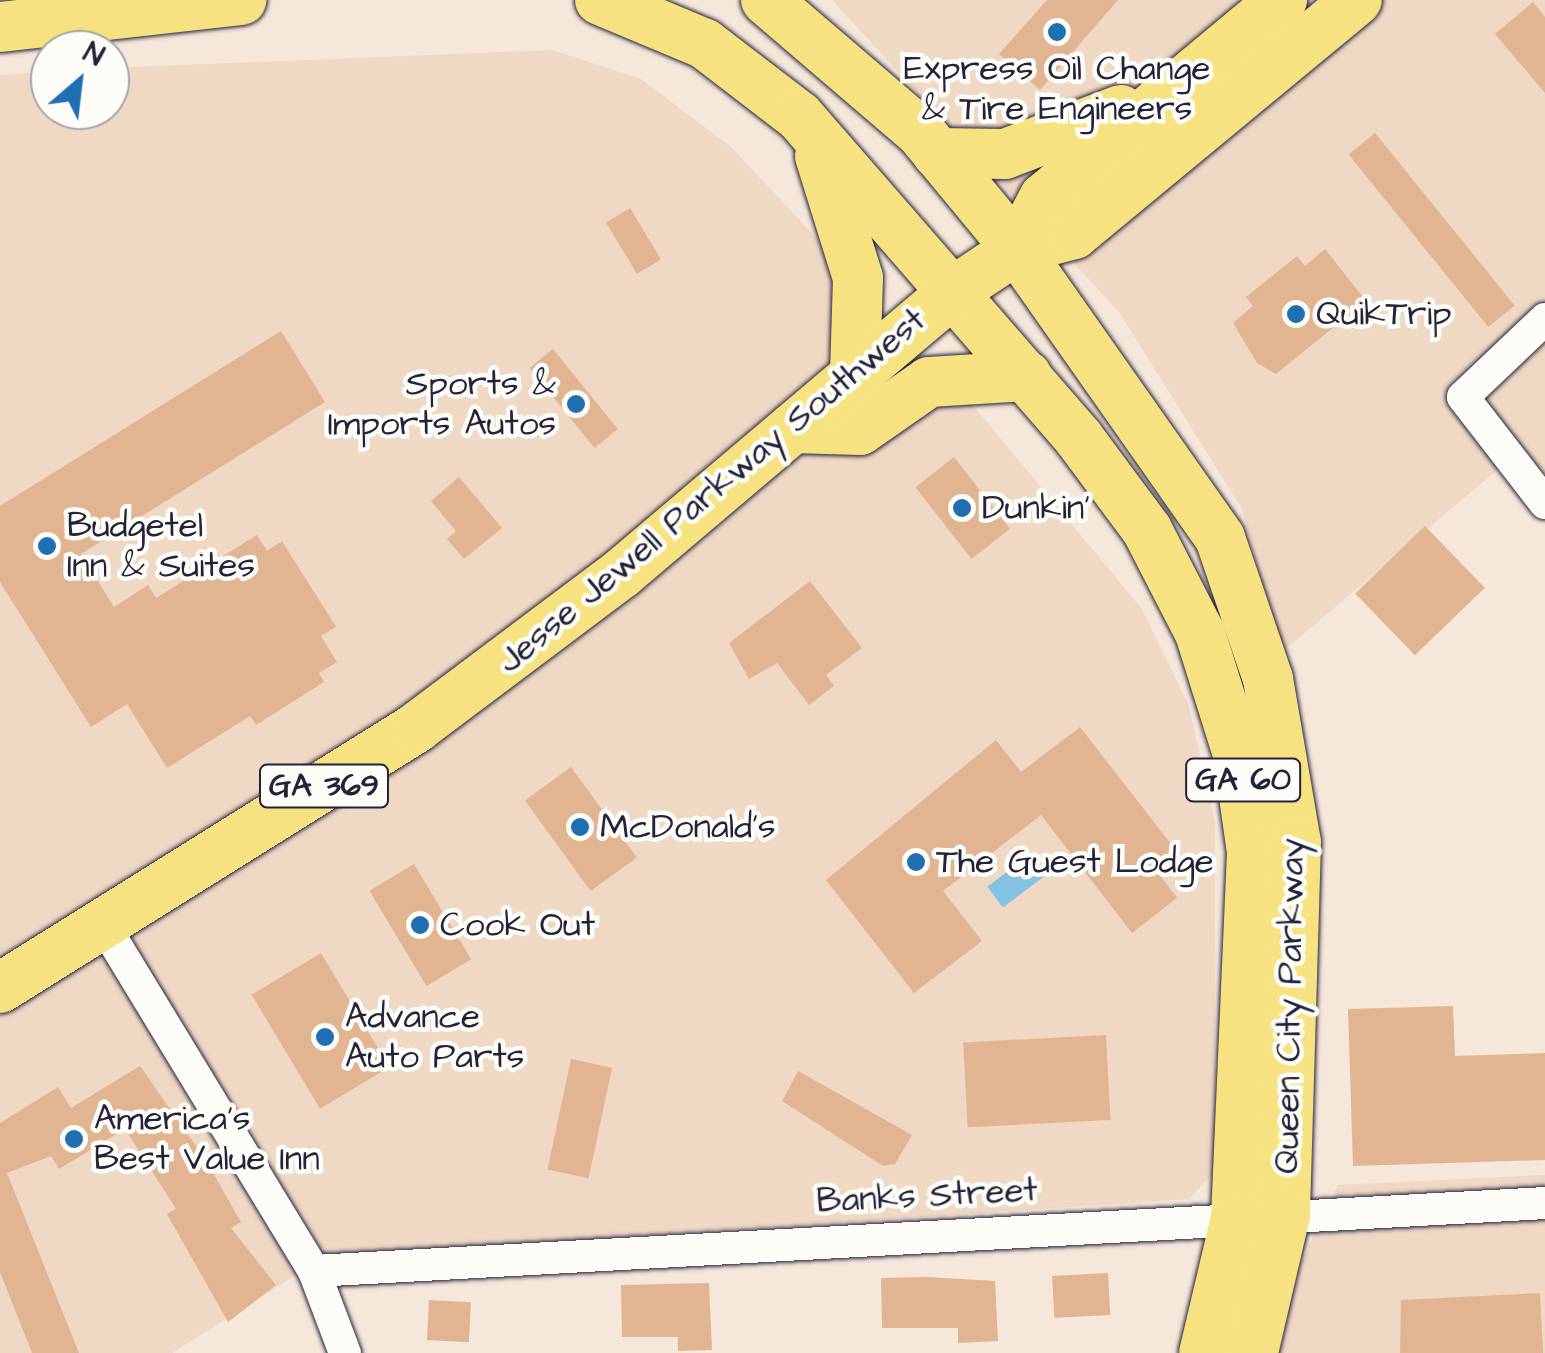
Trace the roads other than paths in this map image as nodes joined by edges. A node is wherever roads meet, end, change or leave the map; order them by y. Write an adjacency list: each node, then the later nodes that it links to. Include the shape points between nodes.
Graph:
1 (241, 0): 6 (main road)
2 (600, 0): 8 (main road, Queen City Parkway, via 705,44)
3 (766, 0): 9 (main road, Queen City Parkway, via 833,50)
4 (1282, 0): 7 (main road, Jesse Jewell Parkway Southwest)
5 (1357, 0): 10 (main road, Jesse Jewell Parkway Southwest, via 1074,234)
6 (0, 28)
7 (1163, 96): 9 (main road, via 1049,142 979,158); 10 (main road, Jesse Jewell Parkway Southwest, via 1044,198)
8 (812, 132): 11 (main road, Queen City Parkway); 13 (main road, via 858,278)
9 (938, 153): 10 (main road, Queen City Parkway)
10 (1017, 249): 11 (main road, Jesse Jewell Parkway Southwest / GA 369); 20 (main road, Queen City Parkway / GA 60, via 1220,538 1268,679 1296,842)
11 (954, 290): 13 (main road, Jesse Jewell Parkway Southwest / GA 369); 14 (main road, Queen City Parkway / GA 60)
12 (1545, 319): 16 (street, via 1462,397)
13 (855, 374): 15 (main road, Jesse Jewell Parkway Southwest / GA 369)
14 (1026, 376): 15 (main road, via 930,382 860,430); 20 (main road, Queen City Parkway / GA 60, via 1163,559 1200,633 1238,754 1252,852)
15 (793, 428): 17 (main road, Jesse Jewell Parkway Southwest / GA 369, via 622,573 417,727)
16 (1545, 503)
17 (103, 924): 18 (main road, Jesse Jewell Parkway Southwest / GA 369); 21 (street)
18 (0, 988)
19 (1545, 1203): 20 (street, Banks Street)
20 (1261, 1217): 21 (street, Banks Street); 23 (main road, Queen City Parkway / GA 60); 24 (main road, Queen City Parkway / GA 60)
21 (314, 1270): 22 (street)
22 (345, 1353)
23 (1204, 1353)
24 (1253, 1353)

